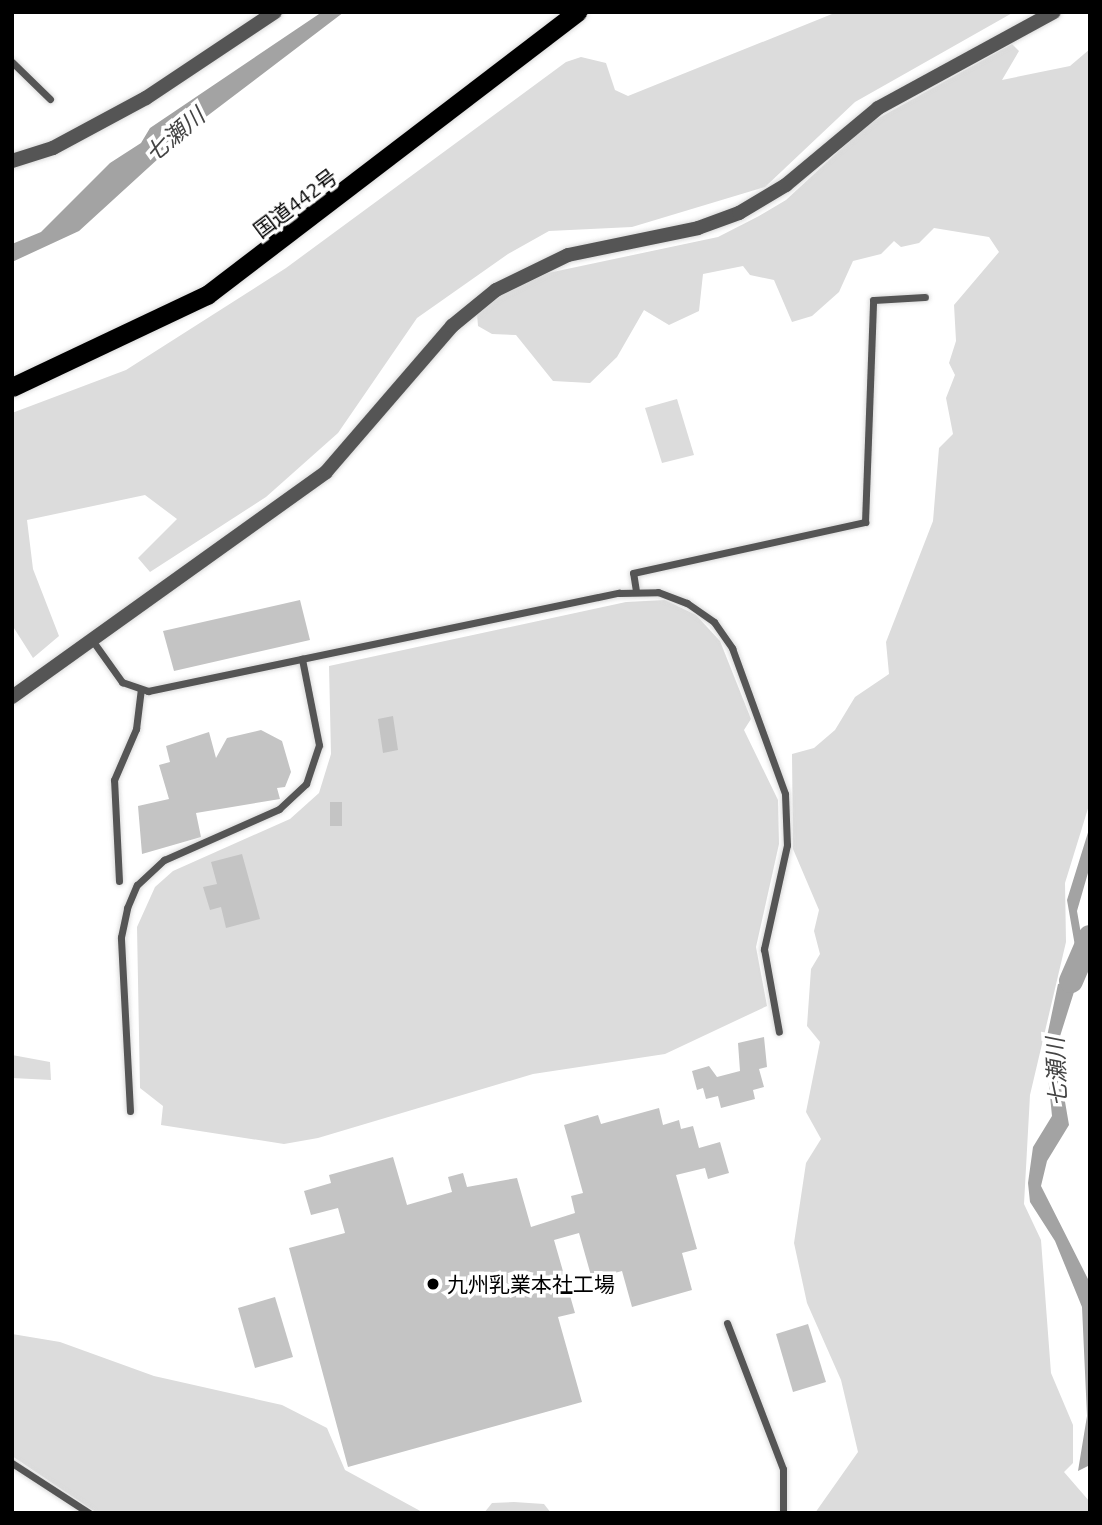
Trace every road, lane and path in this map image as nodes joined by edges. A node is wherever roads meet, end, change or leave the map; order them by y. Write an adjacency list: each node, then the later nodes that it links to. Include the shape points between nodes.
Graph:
1 (275, 12): 6 (street, via 146,98 53,148)
2 (577, 12): 8 (highway, 国道442号, via 207,295)
3 (1054, 12): 10 (street, via 877,108 786,185 739,213 568,255 496,290 447,331 336,463)
4 (12, 62): 5 (lane)
5 (50, 99)
6 (12, 161)
7 (925, 297): 9 (lane, via 873,300 865,522 632,573)
8 (12, 387)
9 (636, 591): 11 (lane); 15 (lane, via 687,603 725,635 780,778 789,831 764,948)
10 (92, 640): 12 (lane, via 122,682); 13 (street)
11 (302, 659): 12 (lane); 16 (lane, via 319,745 306,784 279,809 164,860 138,885 127,908 121,937)
12 (141, 690): 14 (lane, via 136,729 114,775)
13 (12, 697)
14 (119, 881)
15 (779, 1032)
16 (130, 1111)
17 (727, 1323): 20 (lane, via 783,1469)
18 (12, 1463): 19 (lane)
19 (89, 1513)
20 (783, 1513)

